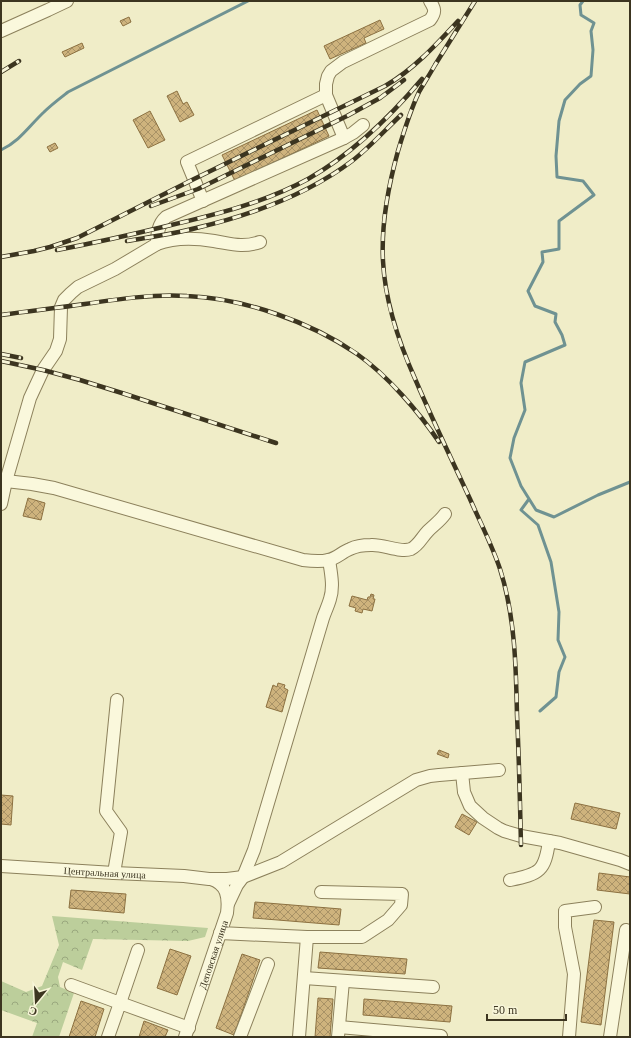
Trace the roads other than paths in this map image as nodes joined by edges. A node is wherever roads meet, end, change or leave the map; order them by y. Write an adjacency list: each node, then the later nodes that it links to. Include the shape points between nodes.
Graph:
1 (67, 1): 3 (street)
2 (430, 1): 4 (street, via 434,12 430,20 343,62 331,71 326,84)
3 (1, 31)
4 (326, 95): 6 (street); 7 (street, via 187,162)
5 (363, 125): 6 (street)
6 (344, 138): 7 (street)
7 (203, 201): 9 (street, via 166,217 160,223)
8 (260, 242): 9 (street, via 240,246 212,241 170,240)
9 (158, 244): 10 (street, via 78,287 64,300 61,307 60,339 30,398)
10 (6, 481): 11 (street); 13 (street, via 54,488 303,560)
11 (1, 504)
12 (445, 514): 13 (street, via 420,542 410,549 368,545 350,549)
13 (329, 560): 21 (street, Деповская улица, via 332,590 330,599 322,618 254,850)
14 (117, 700): 20 (street, via 106,811 121,832)
15 (499, 770): 16 (street, Центральная улица)
16 (462, 773): 17 (street, via 467,800 483,818 504,831); 21 (street, Центральная улица, via 416,780 281,862)
17 (549, 841): 18 (street); 23 (street, via 545,860 539,871)
18 (630, 864)
19 (1, 866): 20 (street, Центральная улица)
20 (114, 873): 22 (street, Центральная улица)
21 (243, 877): 22 (street, Центральная улица); 25 (street, Деповская улица)
22 (210, 879): 25 (street, via 218,881 223,886)
23 (510, 880)
24 (321, 892): 29 (street, via 402,894 401,905 388,920 362,937)
25 (228, 904): 28 (street, Деповская улица)
26 (595, 907): 43 (street, via 565,911 565,927 574,974)
27 (626, 930): 44 (street)
28 (220, 933): 29 (street); 37 (street, Деповская улица)
29 (307, 937): 32 (street)
30 (138, 950): 36 (street)
31 (268, 964): 41 (street)
32 (304, 978): 33 (street); 42 (street)
33 (343, 981): 35 (street); 38 (street)
34 (71, 984): 36 (street)
35 (434, 987)
36 (120, 1003): 37 (street); 40 (street)
37 (187, 1032)
38 (338, 1032): 39 (street)
39 (441, 1036)
40 (108, 1037)
41 (240, 1037)
42 (299, 1037)
43 (569, 1037)
44 (610, 1037)

